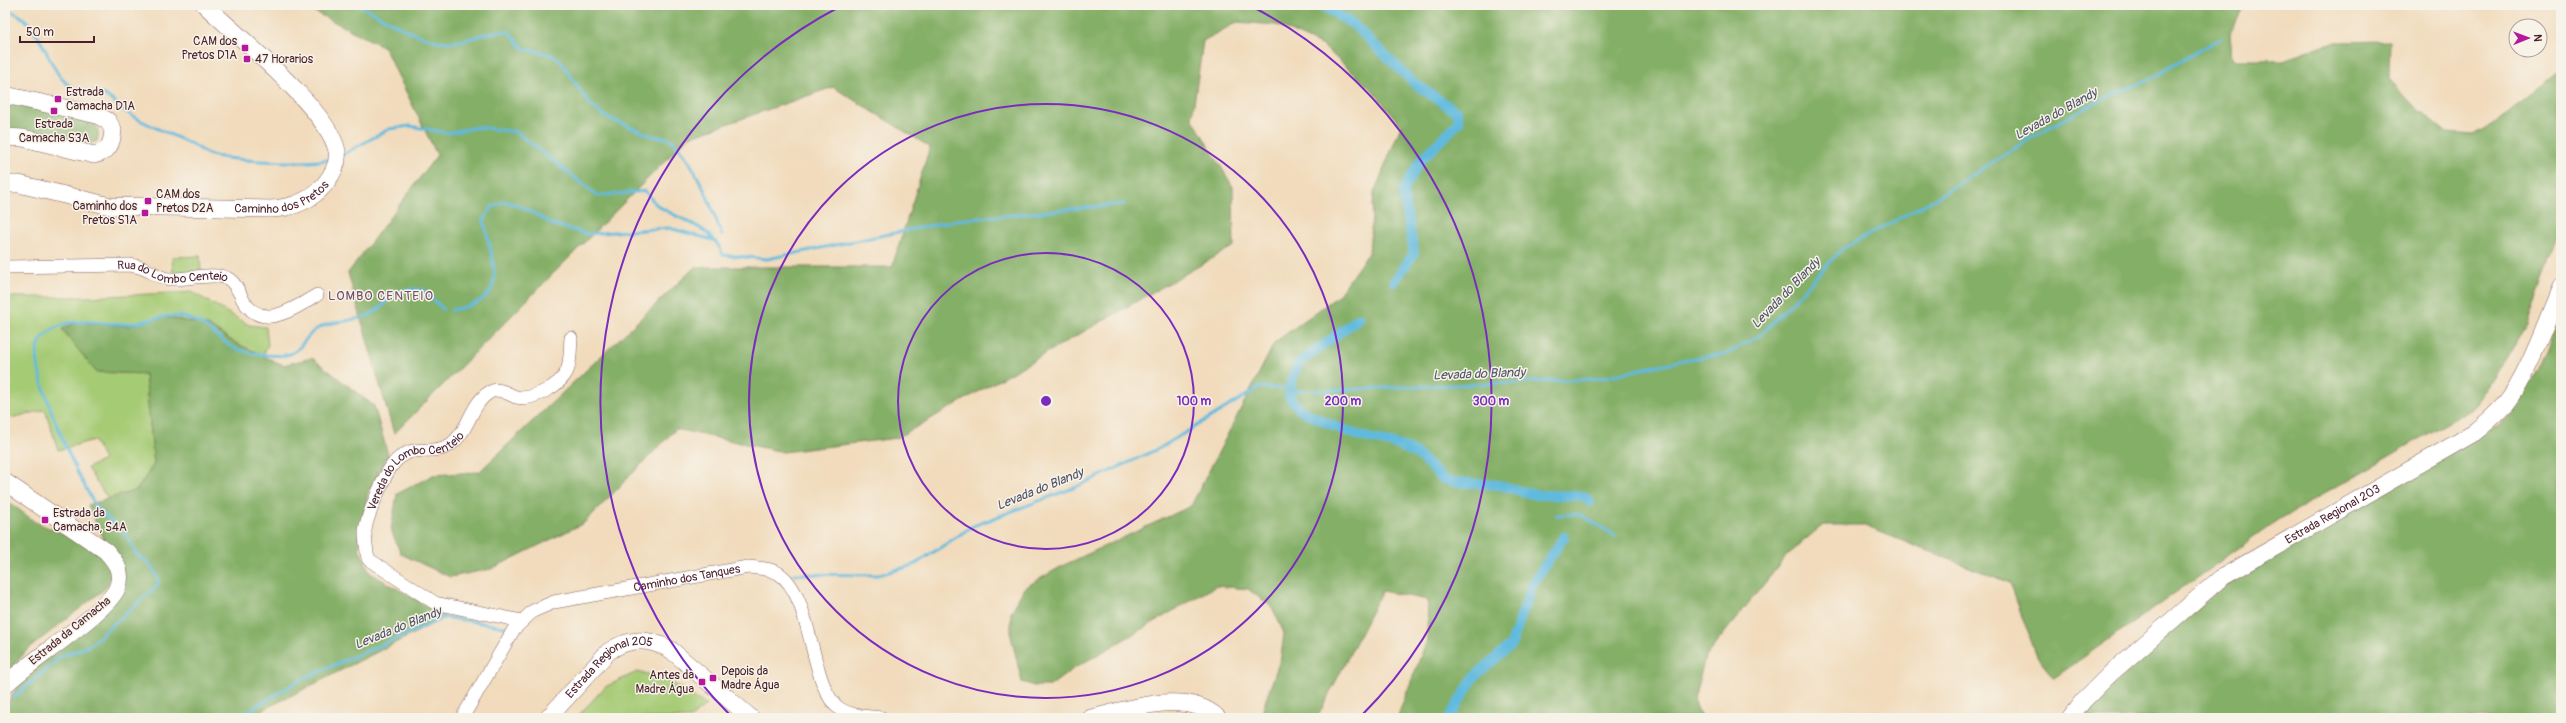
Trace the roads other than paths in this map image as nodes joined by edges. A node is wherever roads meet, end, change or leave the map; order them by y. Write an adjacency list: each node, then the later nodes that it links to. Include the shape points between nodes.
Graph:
1 (205, 5): 4 (main road, Caminho dos Pretos, via 313,108 330,132 337,155 329,179 321,188 302,203 279,209 110,206 19,184)
2 (5, 95): 3 (main road, via 97,115 108,121 113,130 110,147 105,152 94,155 23,138)
3 (5, 137)
4 (5, 184)
5 (5, 267): 7 (street, Rua do Lombo Centeio, via 129,265 142,266 167,279 224,277 234,284 251,311 263,317 277,315)
6 (2561, 287): 18 (main road, Estrada Regional 203, via 2518,384 2506,403 2487,422 2474,433 2226,575 2111,673)
7 (317, 295)
8 (571, 338): 10 (street, Vereda do Lombo Centeio, via 569,365 560,380 537,395 527,397 514,396 501,390 491,391 480,401 464,429 448,446 430,451 409,452 394,463 376,498 365,531 368,560 435,603)
9 (5, 482): 11 (main road, Estrada da Camacha, via 106,551 115,561 120,577 115,593 101,608)
10 (522, 621): 12 (street, Caminho dos Tanques, via 514,629); 15 (street, Caminho dos Tanques, via 533,611 554,602 748,567 772,570 780,574 797,596 826,691 840,709 856,715)
11 (5, 685)
12 (462, 718)
13 (548, 718): 14 (main road, Estrada Regional 205, via 608,652 618,645 635,640 658,644 671,650)
14 (751, 718)
15 (882, 718)
16 (1090, 718): 17 (main road, via 1179,702 1201,707)
17 (1218, 718)
18 (2070, 718)

